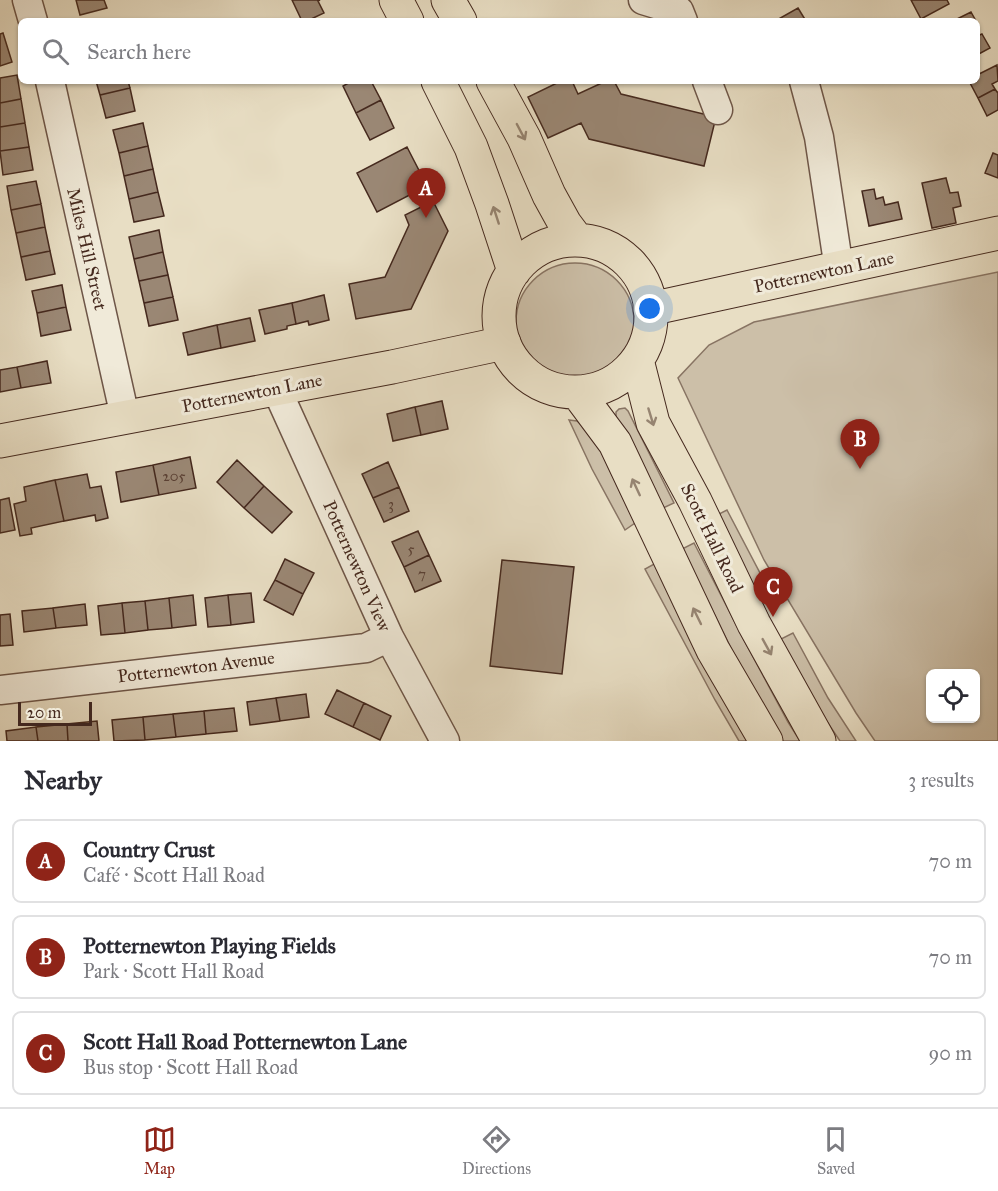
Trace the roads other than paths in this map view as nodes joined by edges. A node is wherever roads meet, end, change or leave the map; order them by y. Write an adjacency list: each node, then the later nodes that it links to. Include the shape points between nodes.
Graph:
1 (27, 0): 5 (street)
2 (396, 0): 6 (main road)
3 (448, 0): 7 (main road)
4 (643, 0): 8 (street, via 679,11)
5 (32, 18)
6 (405, 18)
7 (458, 18)
8 (682, 18)
9 (51, 84): 24 (street, Miles Hill Street)
10 (440, 84): 18 (main road, one-way to 10, via 471,147)
11 (495, 84): 16 (main road, one-way to 16, via 549,195)
12 (708, 84): 14 (street)
13 (805, 84): 17 (street, via 819,137)
14 (718, 110)
15 (998, 234): 17 (main road, Potternewton Lane)
16 (576, 240): 18 (main road, via 543,247); 19 (main road, via 608,248 625,260 638,274)
17 (838, 268): 19 (main road, Potternewton Lane)
18 (514, 271): 20 (main road, via 500,303 499,325)
19 (650, 309): 21 (main road, via 649,334)
20 (504, 344): 22 (main road, Potternewton Lane); 23 (main road, via 526,375 557,391)
21 (637, 360): 23 (main road, via 609,384); 30 (main road, Scott Hall Road, one-way to 30, via 652,423 695,501 754,624)
22 (276, 388): 24 (main road, Potternewton Lane); 26 (street, Potternewton View)
23 (577, 392): 29 (main road, one-way to 23, via 713,650 615,442)
24 (125, 417): 25 (main road, Potternewton Lane)
25 (0, 441)
26 (389, 636): 27 (street, Potternewton Avenue, via 366,648); 28 (street, Potternewton View)
27 (0, 690)
28 (444, 741)
29 (766, 741)
30 (819, 741)

